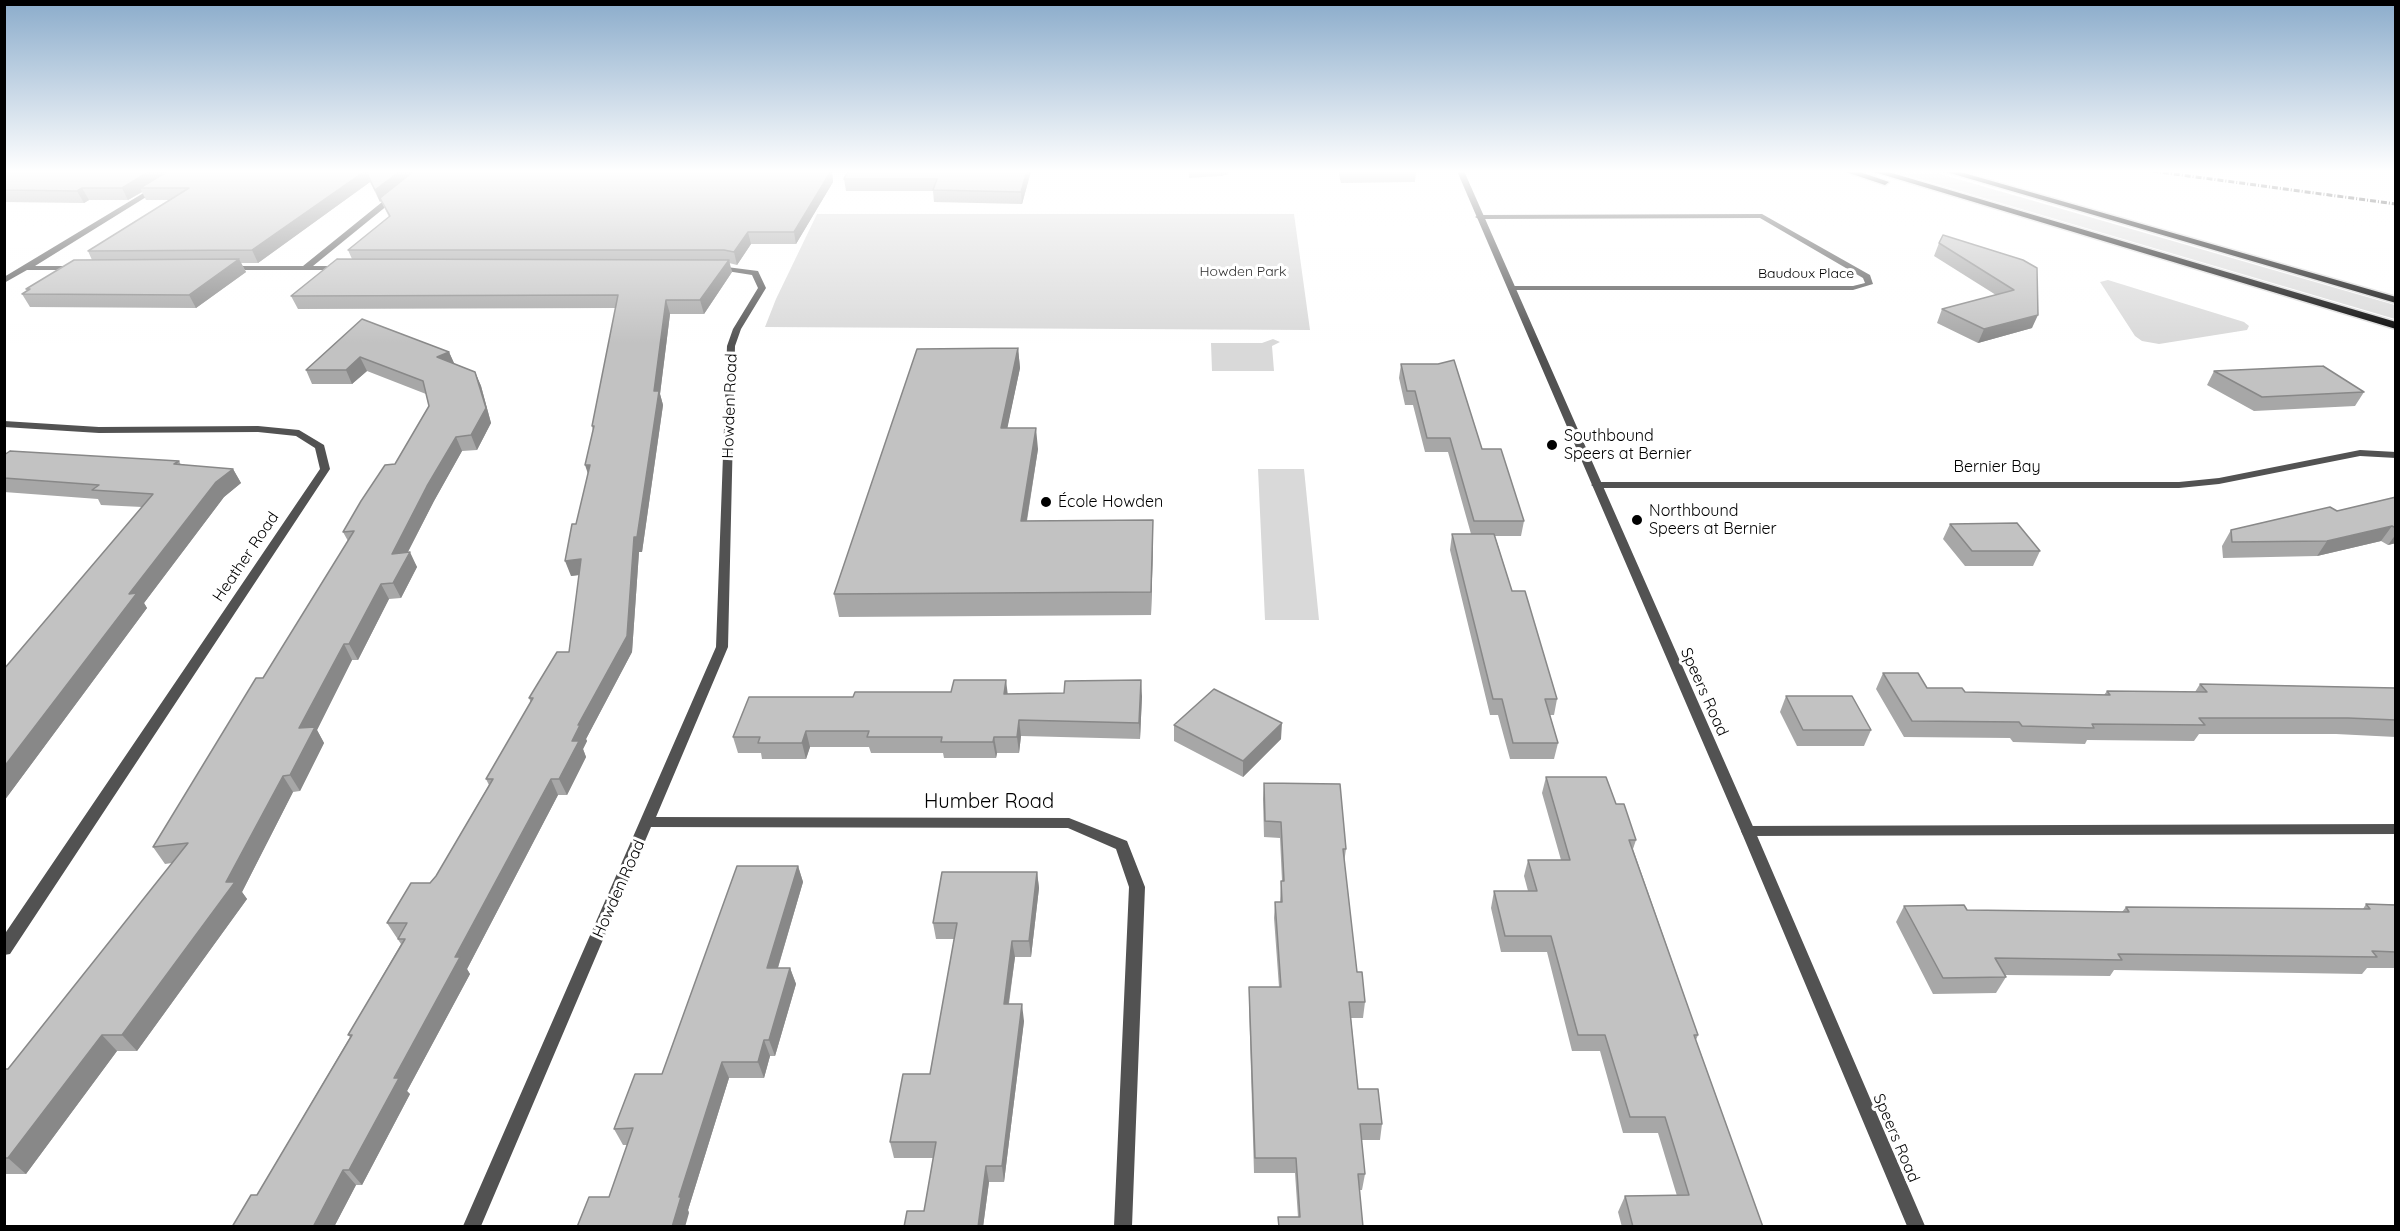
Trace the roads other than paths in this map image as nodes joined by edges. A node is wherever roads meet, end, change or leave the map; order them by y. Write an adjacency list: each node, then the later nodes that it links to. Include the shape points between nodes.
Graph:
1 (91, 228): 8 (street)
2 (354, 228): 11 (street)
3 (1484, 228): 14 (street, Speers Road)
4 (1783, 228): 14 (street, Baudoux Place, via 1867,278 1869,284 1853,288)
5 (2068, 228): 16 (main road)
6 (2147, 228): 15 (main road)
7 (704, 267): 20 (street, Howden Road, via 755,273 762,288 731,346 722,647)
8 (26, 268): 9 (street); 13 (street)
9 (90, 268)
10 (221, 268): 11 (street)
11 (305, 268): 12 (street)
12 (352, 268)
13 (4, 281)
14 (1511, 288): 19 (street, Speers Road)
15 (2396, 300)
16 (2396, 326)
17 (4, 424): 23 (street, Heather Road, via 99,430 258,429 299,433 320,447 325,469)
18 (2396, 455): 19 (street, Bernier Bay, via 2360,453 2219,481 2179,485)
19 (1596, 485): 22 (street, Speers Road)
20 (648, 822): 24 (street, Howden Road); 25 (street, Humber Road, via 1069,823 1122,845 1137,887)
21 (2396, 829): 22 (street)
22 (1748, 831): 26 (street, Speers Road)
23 (4, 949)
24 (472, 1227)
25 (1123, 1227)
26 (1916, 1227)

